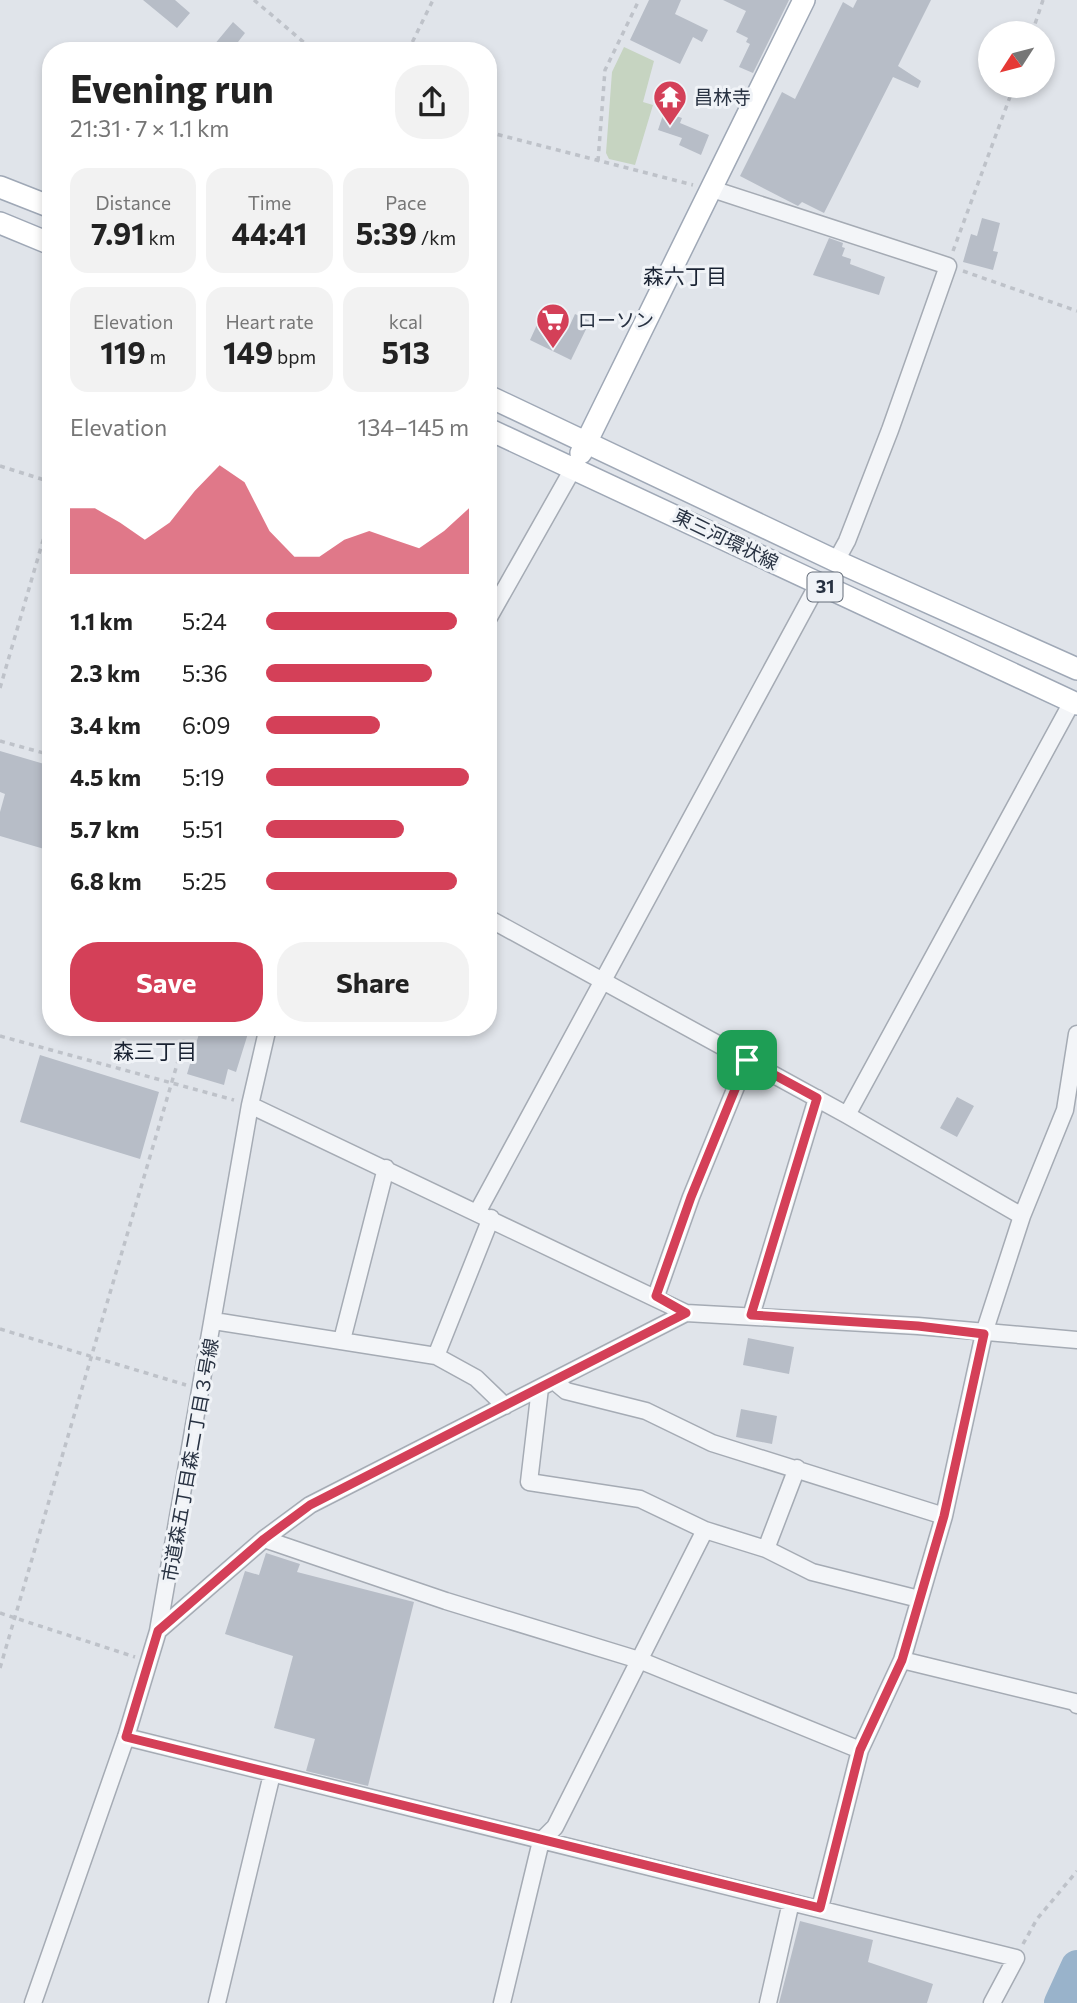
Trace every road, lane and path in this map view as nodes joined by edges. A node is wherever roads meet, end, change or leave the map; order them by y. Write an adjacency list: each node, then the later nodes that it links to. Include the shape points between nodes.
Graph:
1 (254, 0): 7 (path)
2 (433, 0): 8 (path)
3 (639, 0): 11 (path, via 605,70)
4 (804, 0): 13 (main road)
5 (1043, 0): 6 (path)
6 (1036, 21)
7 (303, 42)
8 (412, 42)
9 (1010, 98): 17 (path)
10 (497, 134): 11 (path)
11 (598, 161): 13 (path)
12 (0, 187): 14 (main road)
13 (712, 189): 17 (street); 21 (main road)
14 (42, 203)
15 (0, 223): 16 (main road)
16 (42, 240)
17 (948, 266): 18 (path); 26 (street, via 890,430)
18 (1077, 310)
19 (497, 400): 21 (main road, 東三河環状線 / 31)
20 (497, 433): 23 (main road, 東三河環状線 / 31)
21 (586, 443): 23 (main road); 26 (main road, 東三河環状線 / 31)
22 (0, 466): 24 (path)
23 (574, 467): 27 (main road, 東三河環状線 / 31); 28 (street)
24 (42, 479)
25 (42, 544): 30 (path)
26 (836, 561): 29 (main road, 東三河環状線 / 31)
27 (818, 584): 31 (main road, 東三河環状線 / 31); 35 (street)
28 (497, 603)
29 (1077, 669)
30 (0, 688)
31 (1074, 703): 44 (street)
32 (0, 741): 33 (path)
33 (42, 753)
34 (497, 923): 35 (street)
35 (602, 981): 40 (street); 46 (street)
36 (1077, 1034): 47 (street, via 1065,1110)
37 (0, 1036): 41 (path)
38 (185, 1036): 41 (path)
39 (266, 1036): 43 (street, 市道森五丁目森二丁目３号線)
40 (747, 1060): 42 (street); 48 (street)
41 (170, 1082): 43 (path); 56 (path)
42 (817, 1098): 44 (street); 50 (street)
43 (250, 1105): 45 (street); 51 (street, 市道森五丁目森二丁目３号線)
44 (847, 1115): 47 (street)
45 (386, 1168): 46 (street); 54 (street)
46 (484, 1215): 48 (street); 57 (street)
47 (1022, 1216): 53 (street)
48 (656, 1296): 49 (street)
49 (686, 1313): 50 (street); 58 (street)
50 (751, 1315): 53 (street)
51 (214, 1321): 54 (street); 59 (street, 市道森五丁目森二丁目３号線)
52 (0, 1329): 56 (path)
53 (984, 1334): 55 (street); 62 (street)
54 (342, 1340): 57 (street)
55 (1077, 1340)
56 (90, 1356): 59 (path); 68 (path)
57 (436, 1356): 60 (street, via 476,1378)
58 (547, 1384): 60 (street); 61 (street, via 646,1411 712,1443); 63 (street, via 529,1482 640,1499)
59 (202, 1390): 69 (street, 市道森五丁目森二丁目３号線)
60 (505, 1406): 64 (street, via 310,1505)
61 (797, 1468): 62 (street); 65 (street)
62 (944, 1516): 66 (street)
63 (705, 1530): 65 (street); 70 (street)
64 (264, 1539): 69 (street); 70 (street)
65 (766, 1549): 66 (street, via 812,1572)
66 (919, 1599): 71 (street)
67 (0, 1613): 68 (path)
68 (15, 1618): 72 (path); 73 (path)
69 (158, 1631): 72 (street, 市道森五丁目森二丁目３号線)
70 (639, 1660): 76 (street); 78 (street, via 555,1827)
71 (902, 1660): 74 (street); 76 (street)
72 (149, 1661): 75 (street, 市道森五丁目森二丁目３号線)
73 (0, 1668)
74 (1076, 1703)
75 (126, 1737): 77 (street); 83 (street, 市道森五丁目森二丁目３号線)
76 (860, 1750): 81 (street)
77 (272, 1774): 78 (street); 84 (street)
78 (541, 1841): 80 (street); 85 (street)
79 (1077, 1871): 82 (path, via 1037,1919)
80 (791, 1902): 81 (street); 86 (street)
81 (820, 1908): 82 (street)
82 (1016, 1958): 87 (street)
83 (33, 2003)
84 (218, 2003)
85 (502, 2003)
86 (768, 2003)
87 (992, 2003)

